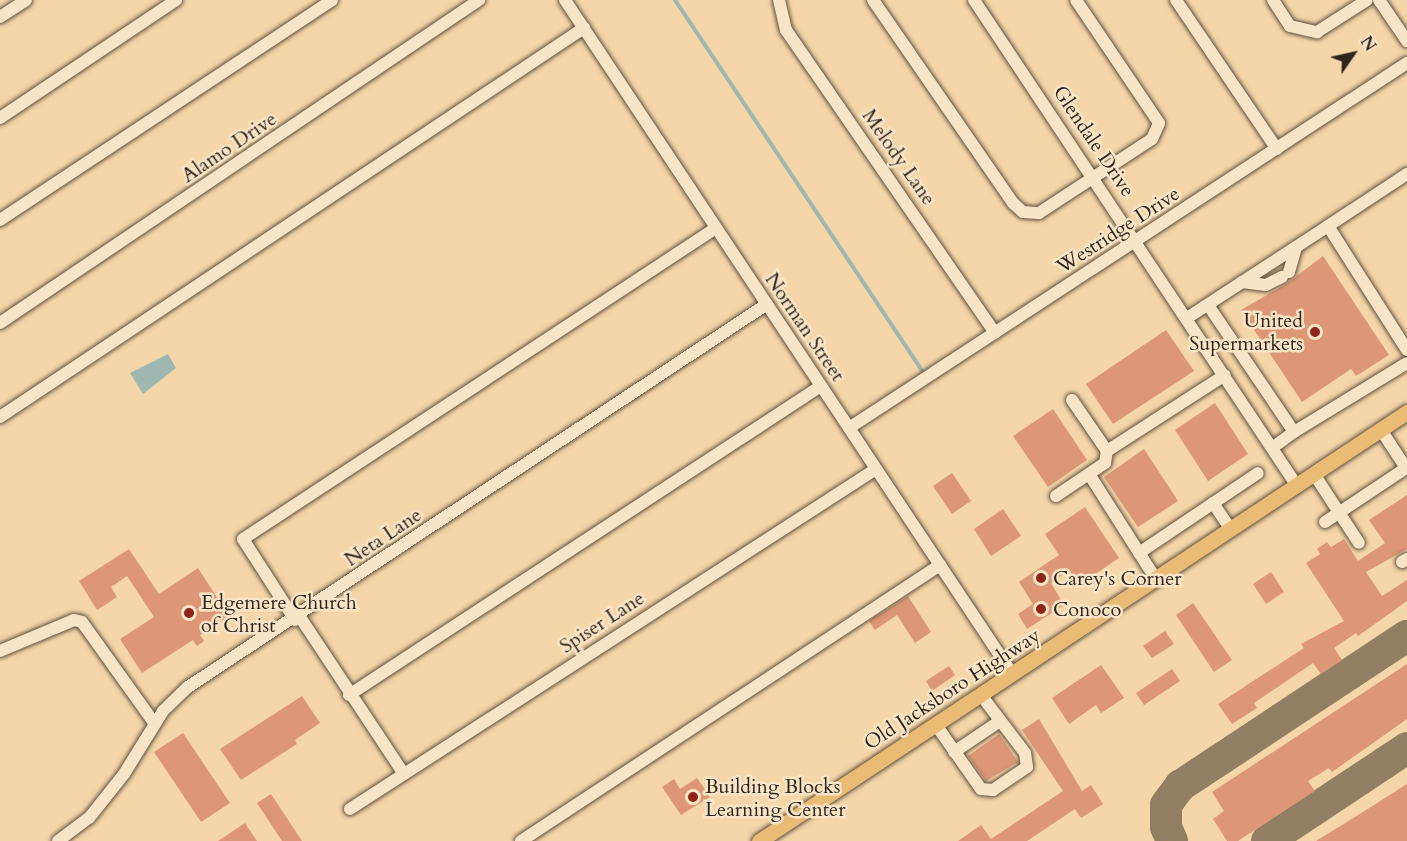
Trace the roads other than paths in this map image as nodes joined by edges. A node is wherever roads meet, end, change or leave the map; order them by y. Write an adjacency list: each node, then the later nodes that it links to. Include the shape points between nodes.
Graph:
1 (26, 0): 14 (street)
2 (176, 0): 18 (street)
3 (332, 0): 22 (street)
4 (479, 0): 31 (street, Alamo Drive)
5 (565, 0): 15 (street, Norman Street)
6 (779, 0): 32 (street, Melody Lane, via 786,30)
7 (873, 0): 21 (street, via 1013,204 1023,212 1039,213)
8 (975, 0): 21 (street, Glendale Drive)
9 (1076, 0): 21 (street, via 1159,123 1152,139)
10 (1176, 0): 19 (street)
11 (1273, 0): 12 (street, via 1290,26 1317,32)
12 (1367, 0)
13 (1379, 0): 16 (street)
14 (0, 17)
15 (584, 28): 24 (street, Norman Street); 39 (street)
16 (1407, 41)
17 (1407, 63): 19 (street, Westridge Drive)
18 (0, 118)
19 (1277, 148): 25 (street, Westridge Drive)
20 (1407, 174): 23 (street)
21 (1096, 177): 25 (street, Glendale Drive)
22 (0, 220)
23 (1328, 226): 26 (street); 33 (street)
24 (716, 228): 28 (street, Norman Street); 60 (street, via 243,539)
25 (1137, 240): 30 (street, Glendale Drive); 32 (street, Westridge Drive)
26 (1296, 247): 27 (street); 27 (street, via 1285,274 1266,285)
27 (1242, 282): 29 (street)
28 (767, 304): 36 (street, Norman Street); 60 (street, Neta Lane)
29 (1208, 305): 30 (street); 42 (street)
30 (1188, 318): 35 (street, Glendale Drive)
31 (0, 323)
32 (995, 333): 40 (street, Westridge Drive)
33 (1407, 350)
34 (1407, 363): 42 (street)
35 (1225, 375): 43 (street, Glendale Drive); 44 (street)
36 (821, 386): 40 (street, Norman Street); 63 (street)
37 (1072, 400): 44 (street)
38 (1407, 412): 41 (main road, Old Jacksboro Highway)
39 (0, 417)
40 (849, 428): 46 (street, Norman Street)
41 (1381, 430): 45 (street); 49 (main road, Old Jacksboro Highway)
42 (1294, 432): 43 (street)
43 (1272, 448): 50 (street, Glendale Drive)
44 (1107, 452): 48 (street, via 1105,463)
45 (1406, 468): 53 (street)
46 (876, 469): 58 (street, Norman Street); 69 (street, Spiser Lane)
47 (1258, 473): 52 (street)
48 (1089, 474): 51 (street); 57 (street)
49 (1314, 474): 50 (main road, Old Jacksboro Highway); 53 (street)
50 (1298, 486): 55 (main road, Old Jacksboro Highway)
51 (1056, 496)
52 (1213, 503): 55 (street); 57 (street)
53 (1340, 513): 54 (street); 56 (street)
54 (1325, 522)
55 (1231, 530): 59 (main road, Old Jacksboro Highway)
56 (1359, 543)
57 (1139, 553): 59 (street)
58 (940, 565): 62 (street, Norman Street); 72 (street)
59 (1156, 579): 62 (main road, Old Jacksboro Highway)
60 (297, 618): 63 (street); 66 (street, Neta Lane, via 188,687 170,702)
61 (0, 651): 66 (street, via 74,621 82,622)
62 (1012, 675): 64 (main road, Old Jacksboro Highway)
63 (349, 695): 69 (street)
64 (981, 695): 65 (street); 67 (main road, Old Jacksboro Highway)
65 (1000, 721): 68 (street); 68 (street, via 1024,753 1026,767 993,790 981,789)
66 (155, 724): 71 (street, Neta Lane, via 89,818)
67 (936, 725): 68 (street); 73 (main road, Old Jacksboro Highway)
68 (954, 752)
69 (404, 774): 70 (street, Spiser Lane)
70 (350, 808)
71 (58, 841)
72 (521, 841)
73 (759, 841)

